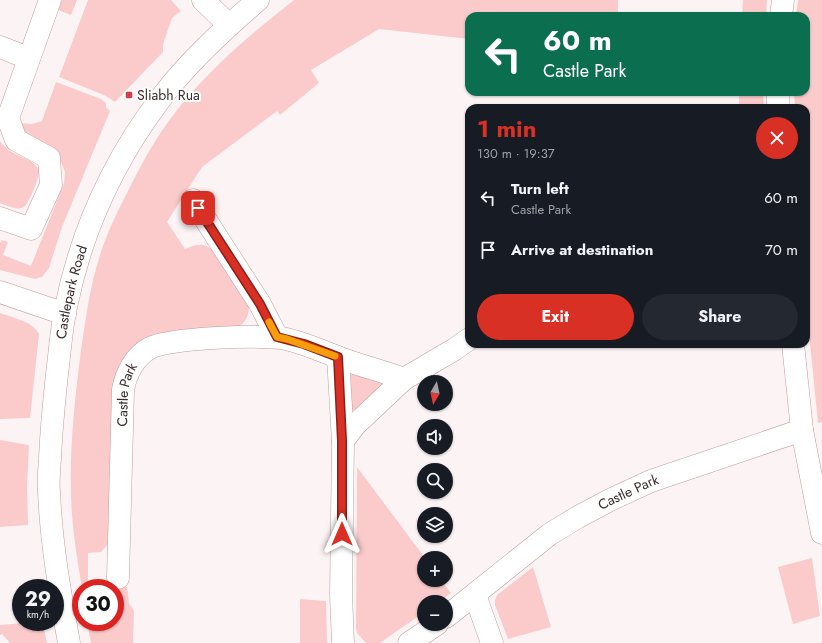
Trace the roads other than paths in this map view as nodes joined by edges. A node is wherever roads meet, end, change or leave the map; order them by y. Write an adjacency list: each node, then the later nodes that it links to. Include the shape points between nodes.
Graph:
1 (50, 0): 8 (street)
2 (203, 0): 6 (street)
3 (258, 0): 6 (street, Castlepark Road)
4 (783, 0): 5 (street)
5 (782, 12)
6 (229, 25): 12 (street, Castlepark Road, via 162,97 129,146 85,236)
7 (0, 47): 8 (street)
8 (28, 58): 10 (street, via 8,118 16,140 49,158 51,185 31,229)
9 (193, 200): 13 (street, via 260,304)
10 (0, 218)
11 (0, 292): 12 (street)
12 (65, 314): 25 (street, Castlepark Road, via 53,410 48,490 54,555)
13 (277, 337): 16 (street, Castle Park); 21 (street, Castle Park, via 164,343 148,349 133,364 123,390)
14 (465, 342): 17 (street)
15 (793, 348): 18 (street)
16 (338, 357): 17 (street, Castle Park); 19 (street)
17 (404, 379): 19 (street, via 355,425)
18 (802, 430): 20 (street); 22 (street, Castle Park, via 654,480 610,500 550,534)
19 (342, 441): 26 (street)
20 (822, 533)
21 (118, 578)
22 (475, 595): 23 (street, Castle Park); 28 (street)
23 (453, 612)
24 (427, 631): 27 (street)
25 (68, 643)
26 (343, 643)
27 (409, 643)
28 (492, 643)

